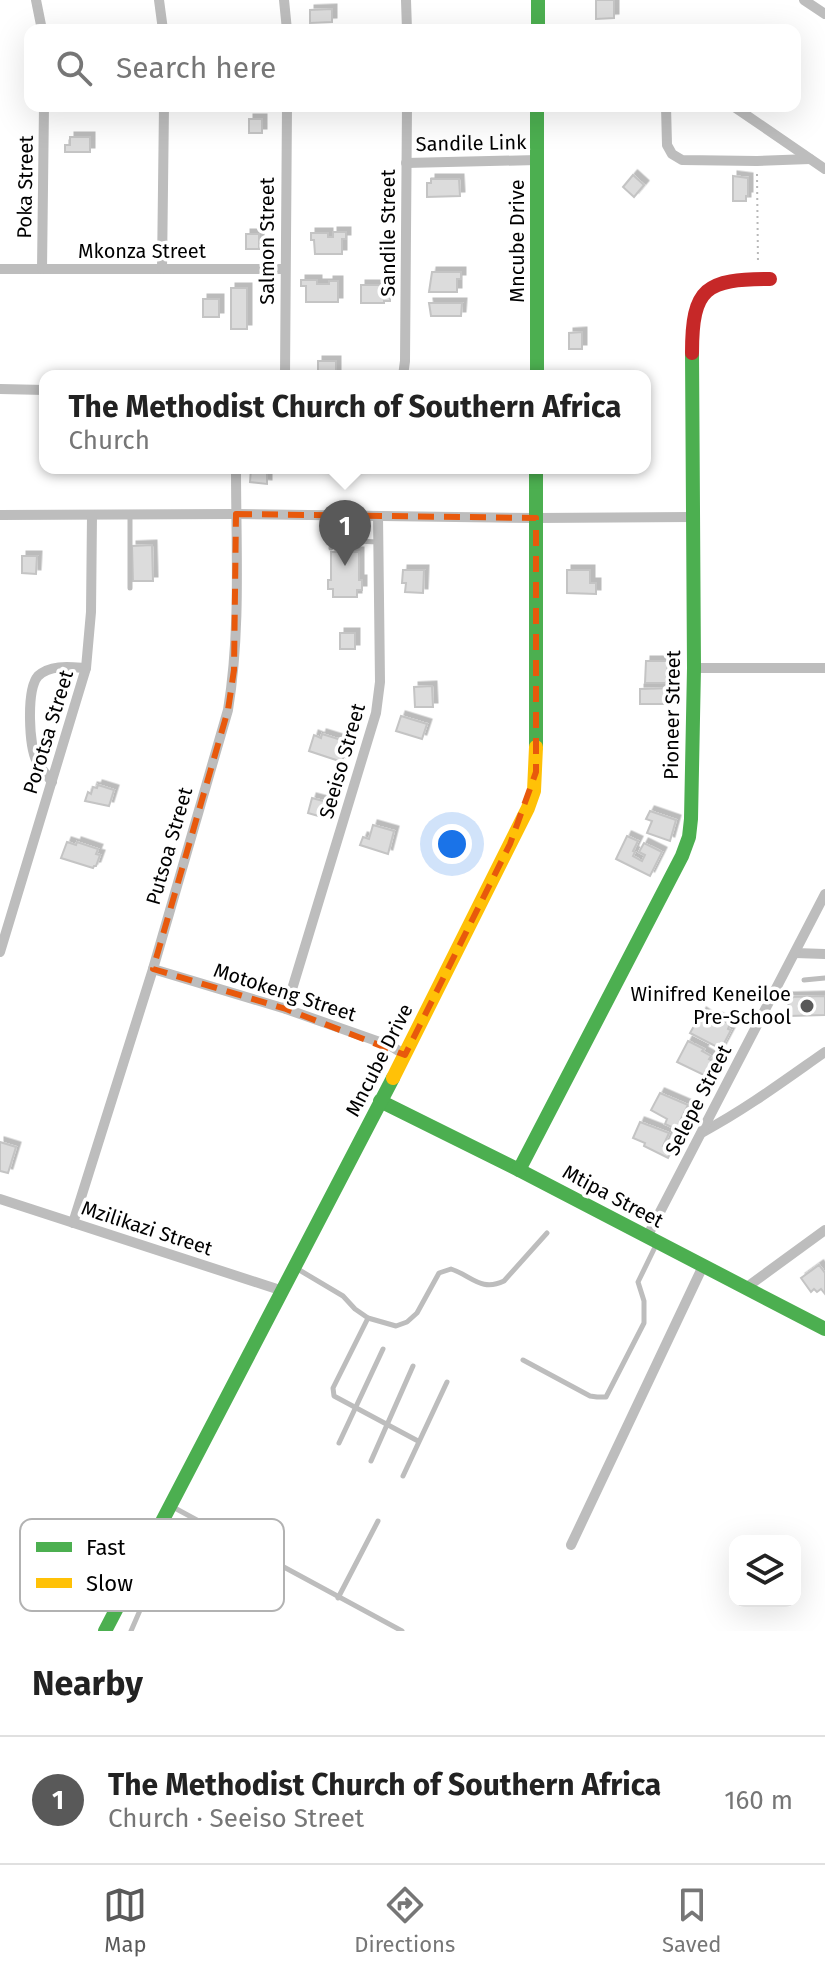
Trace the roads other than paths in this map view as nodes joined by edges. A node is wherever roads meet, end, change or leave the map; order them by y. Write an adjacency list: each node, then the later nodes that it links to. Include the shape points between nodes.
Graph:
1 (36, 0): 8 (street)
2 (159, 0): 9 (street)
3 (284, 0): 10 (street)
4 (406, 0): 11 (street)
5 (538, 0): 12 (street)
6 (806, 0): 7 (street)
7 (825, 14)
8 (41, 24)
9 (162, 24)
10 (286, 24)
11 (407, 24)
12 (538, 24)
13 (44, 112): 25 (street, Poka Street)
14 (164, 112): 26 (street)
15 (287, 112): 27 (street, Salmon Street)
16 (407, 112): 22 (street, Sandile Street)
17 (537, 112): 21 (street, Mncube Drive)
18 (666, 112): 20 (street, via 667,145 682,160)
19 (742, 112): 20 (street)
20 (810, 159): 23 (street)
21 (537, 160): 22 (street, Sandile Link); 31 (street, Mncube Drive)
22 (406, 163): 30 (street, Sandile Street)
23 (825, 169)
24 (0, 269): 25 (street, Mkonza Street)
25 (42, 269): 26 (street, Mkonza Street)
26 (162, 269): 27 (street, Mkonza Street)
27 (284, 269): 29 (street, Salmon Street)
28 (770, 279): 41 (street, Pioneer Street, via 718,285 696,305)
29 (285, 370)
30 (404, 370)
31 (537, 370)
32 (0, 389): 33 (street)
33 (39, 390)
34 (236, 474): 36 (street, Putsoa Street)
35 (536, 474): 42 (street, Mncube Drive)
36 (236, 514): 39 (street); 40 (street); 54 (street, Putsoa Street, via 236,640 228,710)
37 (0, 515): 38 (street)
38 (92, 515): 39 (street); 46 (street, Porotsa Street)
39 (130, 515): 45 (lane)
40 (378, 516): 42 (street); 43 (street, Seeiso Street)
41 (692, 517): 42 (street); 47 (street, Pioneer Street)
42 (536, 518): 59 (street, Mncube Drive, via 534,791)
43 (378, 542): 44 (lane, via 335,540); 57 (street, Seeiso Street, via 376,713)
44 (331, 548)
45 (130, 588)
46 (86, 668): 49 (street, Porotsa Street); 49 (street, via 50,669 34,684 31,744)
47 (694, 668): 48 (street); 62 (street, Pioneer Street, via 689,837)
48 (825, 668)
49 (52, 782): 51 (street, Porotsa Street)
50 (825, 894): 52 (street, Selepe Street)
51 (0, 952)
52 (795, 953): 53 (street); 61 (street, Selepe Street)
53 (825, 954)
54 (153, 969): 57 (street, Motokeng Street); 64 (street, Putsoa Street)
55 (825, 978): 56 (lane)
56 (804, 980)
57 (286, 1009): 59 (street, Motokeng Street)
58 (825, 1052): 61 (street)
59 (405, 1055): 60 (street, Mncube Drive)
60 (380, 1101): 62 (street, Mtipa Street); 69 (street, Mncube Drive)
61 (702, 1132): 67 (street, Selepe Street)
62 (519, 1170): 67 (street, Mtipa Street)
63 (0, 1199): 64 (street, Mzilikazi Street)
64 (73, 1223): 71 (street, Mzilikazi Street)
65 (825, 1230): 70 (street)
66 (547, 1233): 72 (lane, via 504,1281 484,1285 444,1270 407,1322 396,1326)
67 (652, 1239): 68 (street, Mtipa Street); 75 (lane, via 638,1282 644,1323 606,1397 590,1396)
68 (703, 1266): 70 (street, Mtipa Street); 88 (street)
69 (295, 1267): 71 (street, Mncube Drive); 72 (lane)
70 (747, 1287): 73 (street, Mtipa Street)
71 (283, 1291): 84 (street, Mncube Drive)
72 (368, 1318): 78 (lane, via 333,1390 334,1396)
73 (825, 1329)
74 (383, 1349): 78 (lane)
75 (523, 1360)
76 (413, 1366): 79 (lane)
77 (447, 1382): 80 (lane)
78 (355, 1408): 79 (lane); 81 (lane)
79 (387, 1424): 80 (lane); 82 (lane)
80 (418, 1441): 83 (lane)
81 (339, 1443)
82 (371, 1461)
83 (403, 1476)
84 (170, 1506): 85 (street, Mncube Drive); 86 (lane)
85 (163, 1519)
86 (194, 1519)
87 (378, 1521): 90 (lane)
88 (571, 1545)
89 (284, 1568): 90 (lane)
90 (338, 1598): 95 (lane)
91 (116, 1611): 93 (street, Mncube Drive)
92 (140, 1611): 94 (lane)
93 (105, 1631)
94 (131, 1631)
95 (402, 1631)

